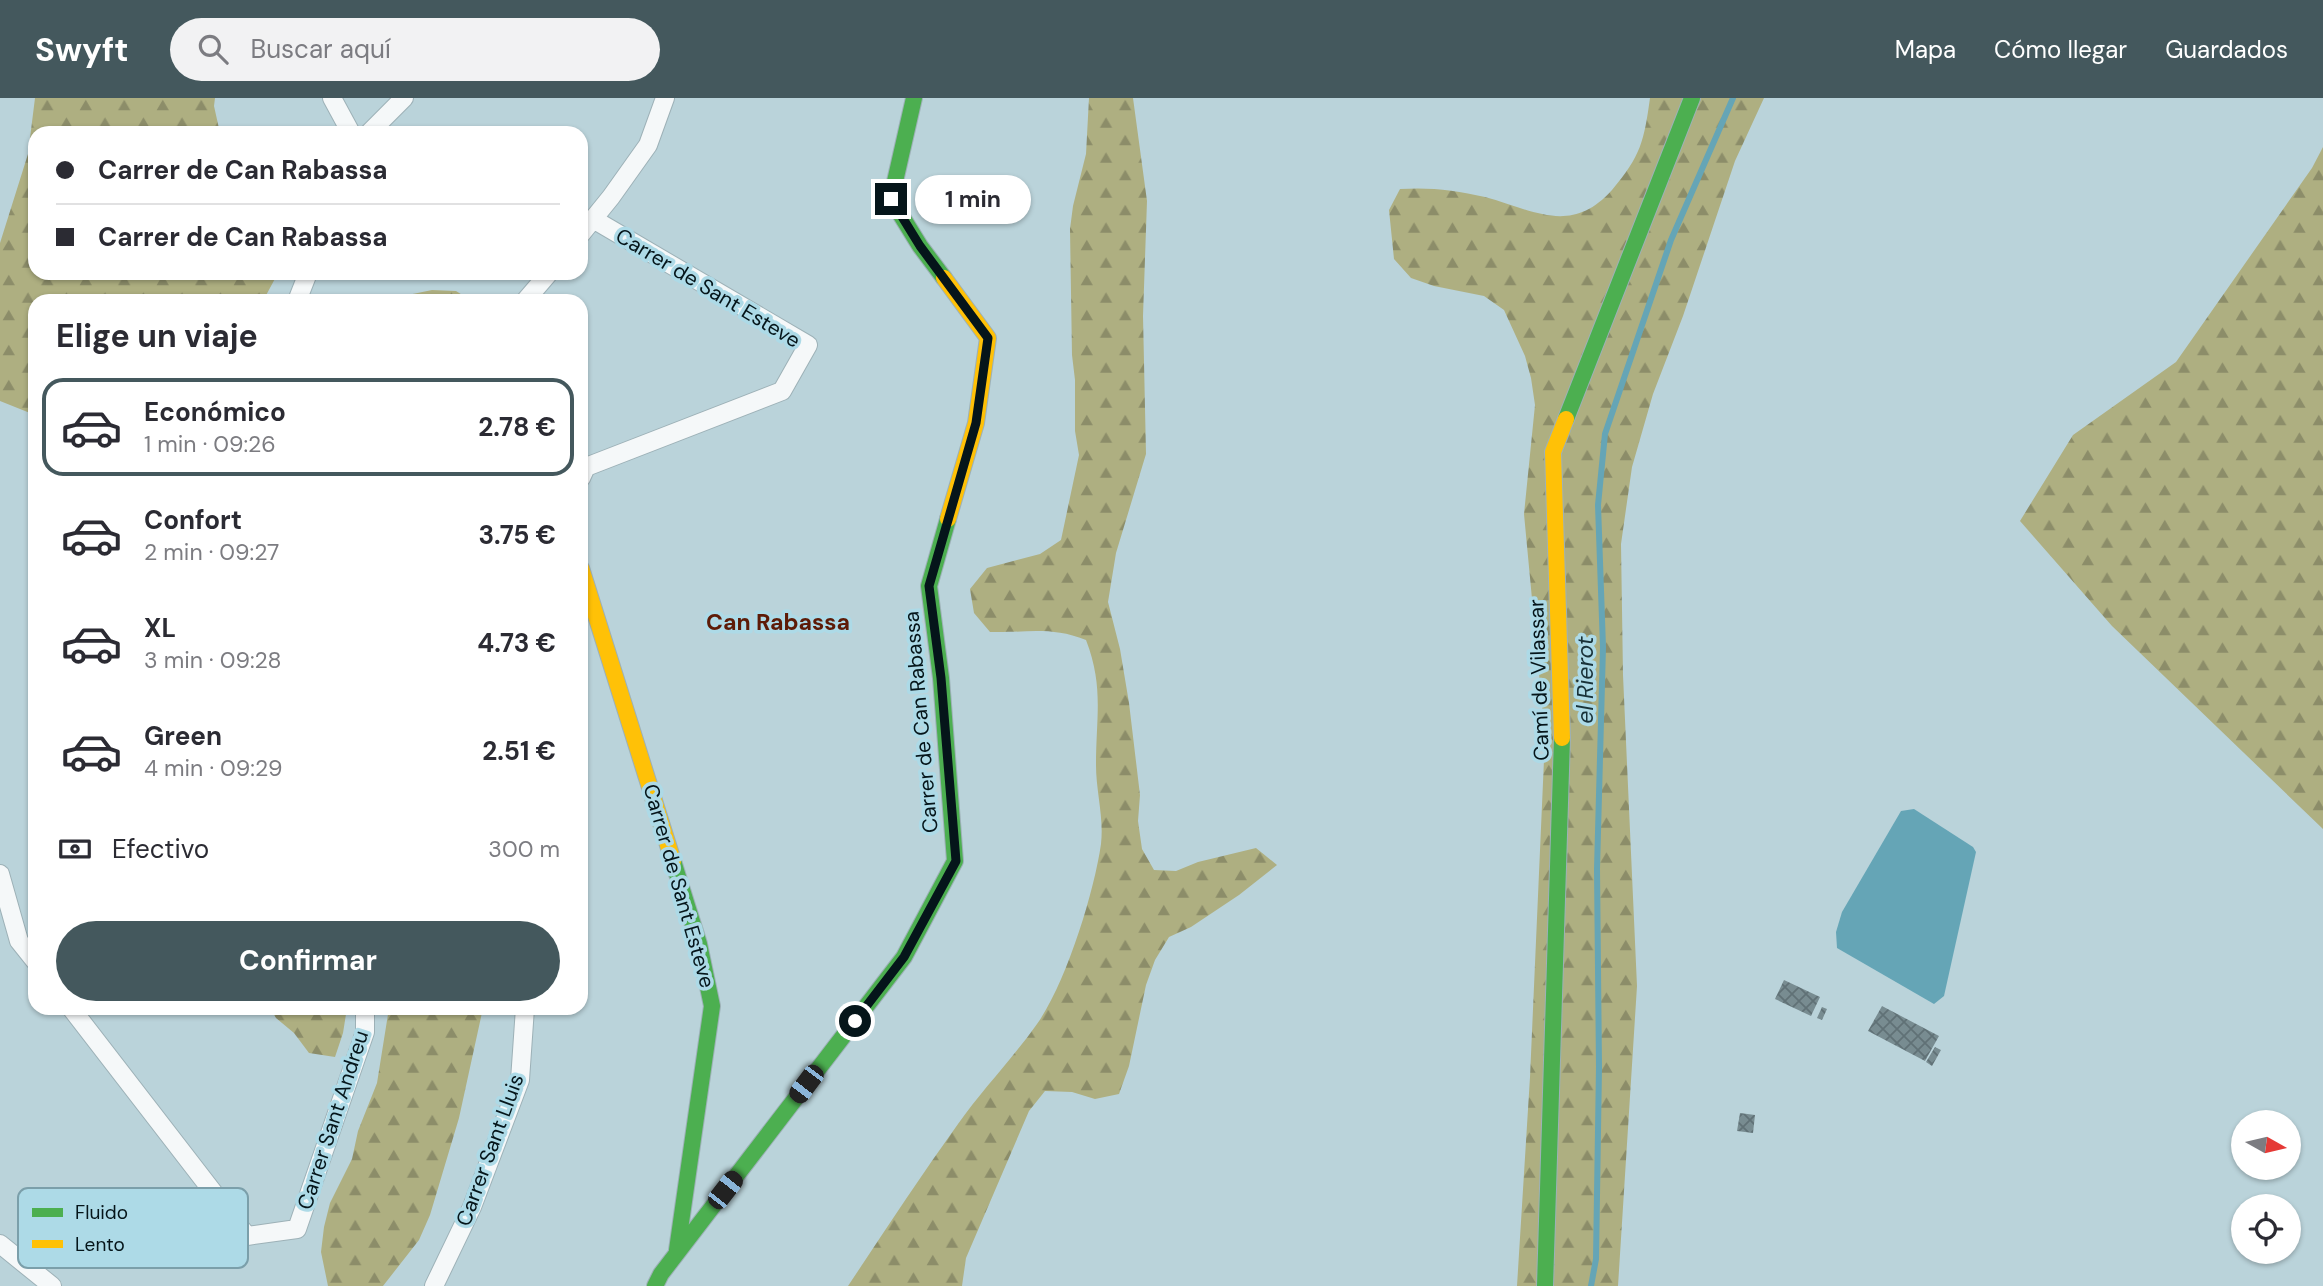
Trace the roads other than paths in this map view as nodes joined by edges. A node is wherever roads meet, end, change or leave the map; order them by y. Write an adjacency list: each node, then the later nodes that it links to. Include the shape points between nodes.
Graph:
1 (332, 98): 6 (street)
2 (404, 98): 7 (street)
3 (664, 98): 8 (street, via 648,145)
4 (914, 98): 22 (street, Carrer de Can Rabassa, via 891,199 988,338 976,423 929,586 956,861 904,957)
5 (1692, 98): 28 (street, Camí de Vilassar, via 1553,452 1563,765)
6 (347, 126)
7 (376, 126)
8 (593, 219): 9 (street); 12 (street, Carrer de Sant Esteve, via 808,345 782,391)
9 (588, 225)
10 (542, 280): 11 (street)
11 (532, 294)
12 (588, 466)
13 (588, 590): 22 (street, Carrer de Sant Esteve, via 699,944 712,1006)
14 (0, 874): 15 (street, via 19,941)
15 (28, 952)
16 (76, 1015): 19 (street, Carrer Sant Andreu)
17 (365, 1015): 20 (street, Carrer Sant Andreu, via 365,1032 297,1229)
18 (525, 1015): 26 (street, Carrer Sant Lluis, via 520,1080 472,1207)
19 (210, 1188)
20 (248, 1236)
21 (0, 1244): 23 (street)
22 (677, 1254): 27 (street, Carrer de Can Rabassa)
23 (18, 1259)
24 (30, 1268): 25 (street)
25 (52, 1286)
26 (434, 1286)
27 (655, 1286)
28 (1545, 1286)

